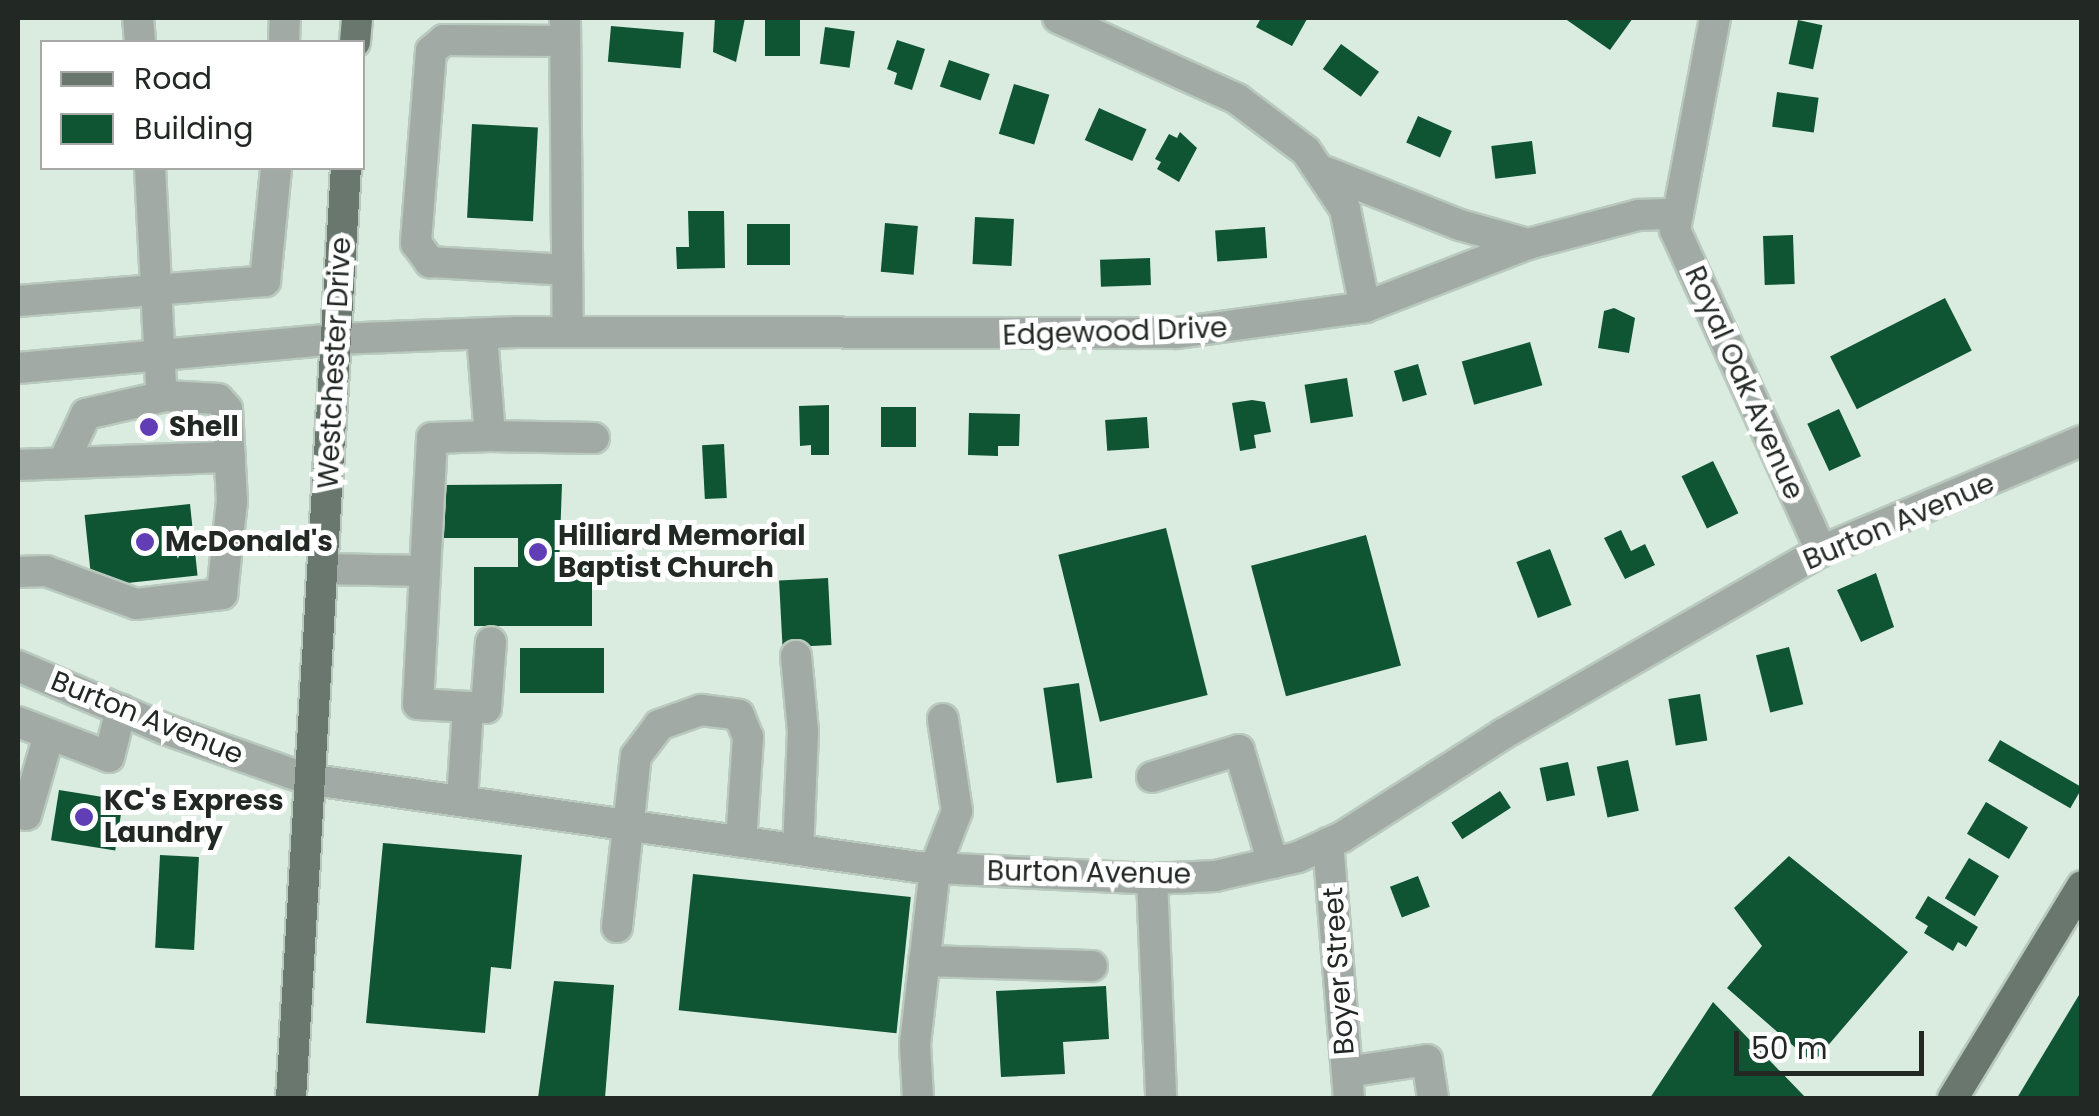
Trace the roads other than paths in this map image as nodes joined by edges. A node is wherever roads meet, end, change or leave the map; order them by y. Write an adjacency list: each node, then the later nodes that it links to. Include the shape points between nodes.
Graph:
1 (1058, 18): 7 (street, via 1236,100)
2 (1715, 18): 8 (street)
3 (565, 29): 10 (street); 10 (street, via 444,40 431,51 416,243 430,262)
4 (150, 170): 11 (street)
5 (276, 170): 11 (street, via 265,282)
6 (346, 170): 16 (main road, Westchester Drive)
7 (1326, 172): 9 (street); 13 (street, via 1356,243)
8 (1674, 214): 9 (street, Edgewood Drive, via 1638,214); 26 (street, Royal Oak Avenue, via 1675,230)
9 (1528, 244): 13 (street, Edgewood Drive)
10 (567, 270): 14 (street)
11 (160, 290): 12 (street); 17 (street)
12 (18, 302)
13 (1365, 307): 14 (street, Edgewood Drive, via 1284,323 1076,337)
14 (568, 332): 15 (street, Edgewood Drive)
15 (482, 334): 16 (street, Edgewood Drive); 20 (street)
16 (337, 339): 17 (street, Edgewood Drive); 27 (main road, Westchester Drive)
17 (160, 354): 18 (street, Edgewood Drive); 19 (street)
18 (18, 368)
19 (166, 396): 23 (street, via 218,398 227,409); 24 (street, via 86,414)
20 (490, 436): 21 (street); 28 (street, via 432,438)
21 (594, 438)
22 (2082, 441): 26 (street, Burton Avenue)
23 (230, 457): 24 (street); 29 (street, via 222,594 136,604 46,571)
24 (63, 463): 25 (street)
25 (18, 465)
26 (1821, 551): 44 (street, Burton Avenue)
27 (323, 569): 28 (street); 39 (main road, Westchester Drive)
28 (425, 571): 33 (street, via 418,704)
29 (18, 572)
30 (491, 642): 33 (street, via 486,708)
31 (796, 656): 45 (street, via 803,732)
32 (18, 666): 34 (street, Burton Avenue)
33 (468, 707): 40 (street)
34 (121, 710): 37 (street, via 109,757); 39 (street, Burton Avenue)
35 (942, 720): 47 (street, via 957,811)
36 (18, 722): 37 (street)
37 (49, 735): 41 (street)
38 (1152, 778): 46 (street, via 1240,750)
39 (307, 779): 40 (street, Burton Avenue); 54 (main road, Westchester Drive)
40 (462, 801): 42 (street, Burton Avenue)
41 (26, 815)
42 (627, 826): 43 (street, Burton Avenue); 43 (street, via 636,756 659,725 700,710 739,715 748,737); 50 (street)
43 (742, 842): 45 (street, Burton Avenue)
44 (1328, 843): 46 (street, Burton Avenue); 53 (street, Boyer Street)
45 (798, 850): 47 (street, Burton Avenue)
46 (1273, 862): 48 (street, Burton Avenue, via 1215,876)
47 (934, 868): 48 (street, Burton Avenue); 51 (street)
48 (1152, 879): 56 (street)
49 (2082, 886): 58 (main road)
50 (617, 927)
51 (924, 961): 52 (street); 55 (street)
52 (1092, 966)
53 (1348, 1085): 57 (street, via 1428,1060)
54 (292, 1098)
55 (918, 1098)
56 (1161, 1098)
57 (1433, 1098)
58 (1952, 1098)

